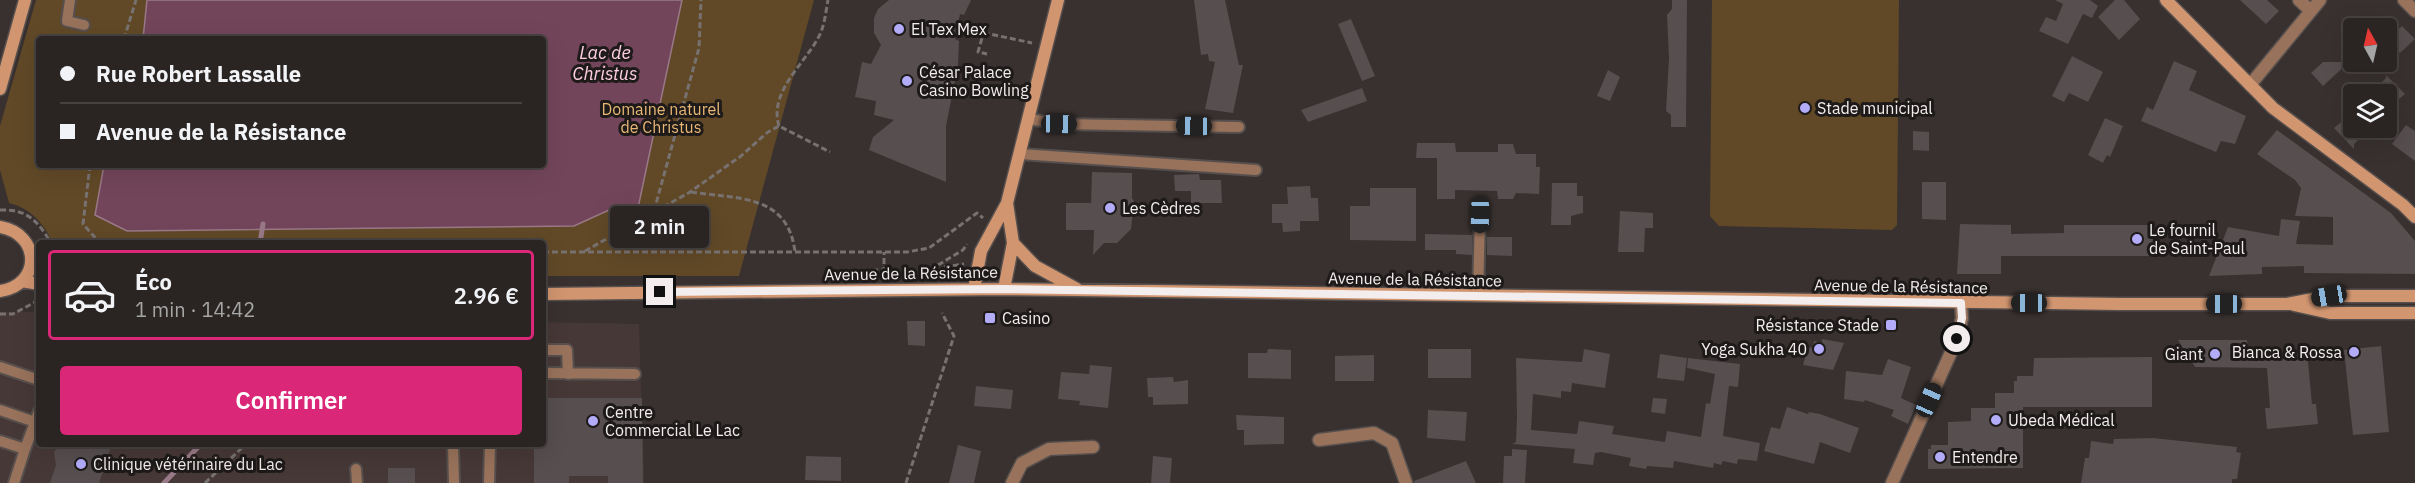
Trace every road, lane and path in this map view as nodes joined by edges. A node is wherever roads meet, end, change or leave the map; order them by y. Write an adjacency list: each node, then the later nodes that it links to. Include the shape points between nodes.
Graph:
1 (26, 0): 20 (main road)
2 (70, 0): 13 (lane, via 67,21)
3 (136, 0): 16 (path)
4 (701, 0): 31 (path, via 699,48)
5 (828, 0): 22 (path, via 821,32 801,60 779,104)
6 (1058, 0): 21 (main road)
7 (2166, 0): 19 (main road)
8 (2300, 0): 11 (street)
9 (2320, 0): 11 (street)
10 (2404, 0): 12 (street)
11 (2311, 11): 19 (street)
12 (2415, 11)
13 (84, 25)
14 (957, 27): 15 (path)
15 (977, 31): 17 (path); 18 (path, via 981,38 978,52)
16 (125, 36)
17 (1037, 44)
18 (987, 54)
19 (2250, 85): 33 (main road, via 2273,108)
20 (0, 89)
21 (1029, 119): 23 (lane, via 1059,124); 25 (main road)
22 (779, 126): 24 (path); 28 (path)
23 (1239, 127)
24 (830, 153)
25 (1020, 154): 27 (lane); 29 (main road)
26 (90, 168): 37 (path, via 82,224)
27 (1256, 170)
28 (690, 192): 31 (path); 42 (path, via 757,202 771,208 789,226)
29 (1007, 203): 39 (main road); 49 (main road, via 981,251)
30 (0, 210): 36 (path, via 16,209 40,224)
31 (654, 212): 41 (path)
32 (1480, 215): 54 (lane)
33 (2415, 217)
34 (978, 226): 43 (path, via 984,219 977,213 929,248)
35 (0, 227): 44 (main road, via 18,233)
36 (49, 240)
37 (97, 240)
38 (968, 242): 45 (path, via 963,250)
39 (1013, 243): 50 (main road); 51 (main road, via 1035,266)
40 (546, 252): 41 (path)
41 (583, 252): 42 (path)
42 (795, 252): 43 (path)
43 (884, 252): 46 (path, via 884,270)
44 (35, 258): 47 (main road)
45 (938, 265)
46 (872, 270)
47 (22, 281): 48 (main road); 52 (main road)
48 (36, 283)
49 (974, 289): 50 (main road, Avenue de la Résistance); 53 (main road, Avenue de la Résistance)
50 (1004, 289): 51 (main road, Avenue de la Résistance)
51 (1078, 290): 54 (main road, Avenue de la Résistance)
52 (0, 291)
53 (546, 294)
54 (1478, 296): 57 (main road, Avenue de la Résistance)
55 (2415, 296): 58 (main road, Avenue de la Résistance, via 2329,296)
56 (36, 302): 60 (path, via 13,314)
57 (1961, 303): 58 (main road, Avenue de la Résistance); 86 (street, via 1957,339)
58 (2287, 304): 61 (main road, Avenue de la Résistance, via 2330,313)
59 (942, 313): 83 (path, via 954,336)
60 (0, 314)
61 (2415, 314)
62 (546, 350): 65 (lane, via 567,350)
63 (0, 366): 67 (lane)
64 (546, 373): 65 (lane)
65 (568, 374): 66 (lane)
66 (635, 374)
67 (36, 379)
68 (0, 410): 69 (lane)
69 (35, 422): 76 (lane)
70 (1319, 440): 85 (street, via 1374,433 1392,443)
71 (0, 441): 76 (lane)
72 (243, 447): 79 (path)
73 (453, 447): 81 (lane)
74 (490, 447): 82 (lane)
75 (1093, 447): 84 (street, via 1049,449 1022,463)
76 (25, 449): 78 (lane)
77 (357, 469): 80 (lane)
78 (15, 483)
79 (205, 483)
80 (357, 483)
81 (454, 483)
82 (489, 483)
83 (906, 483)
84 (1012, 483)
85 (1406, 483)
86 (1892, 483)

